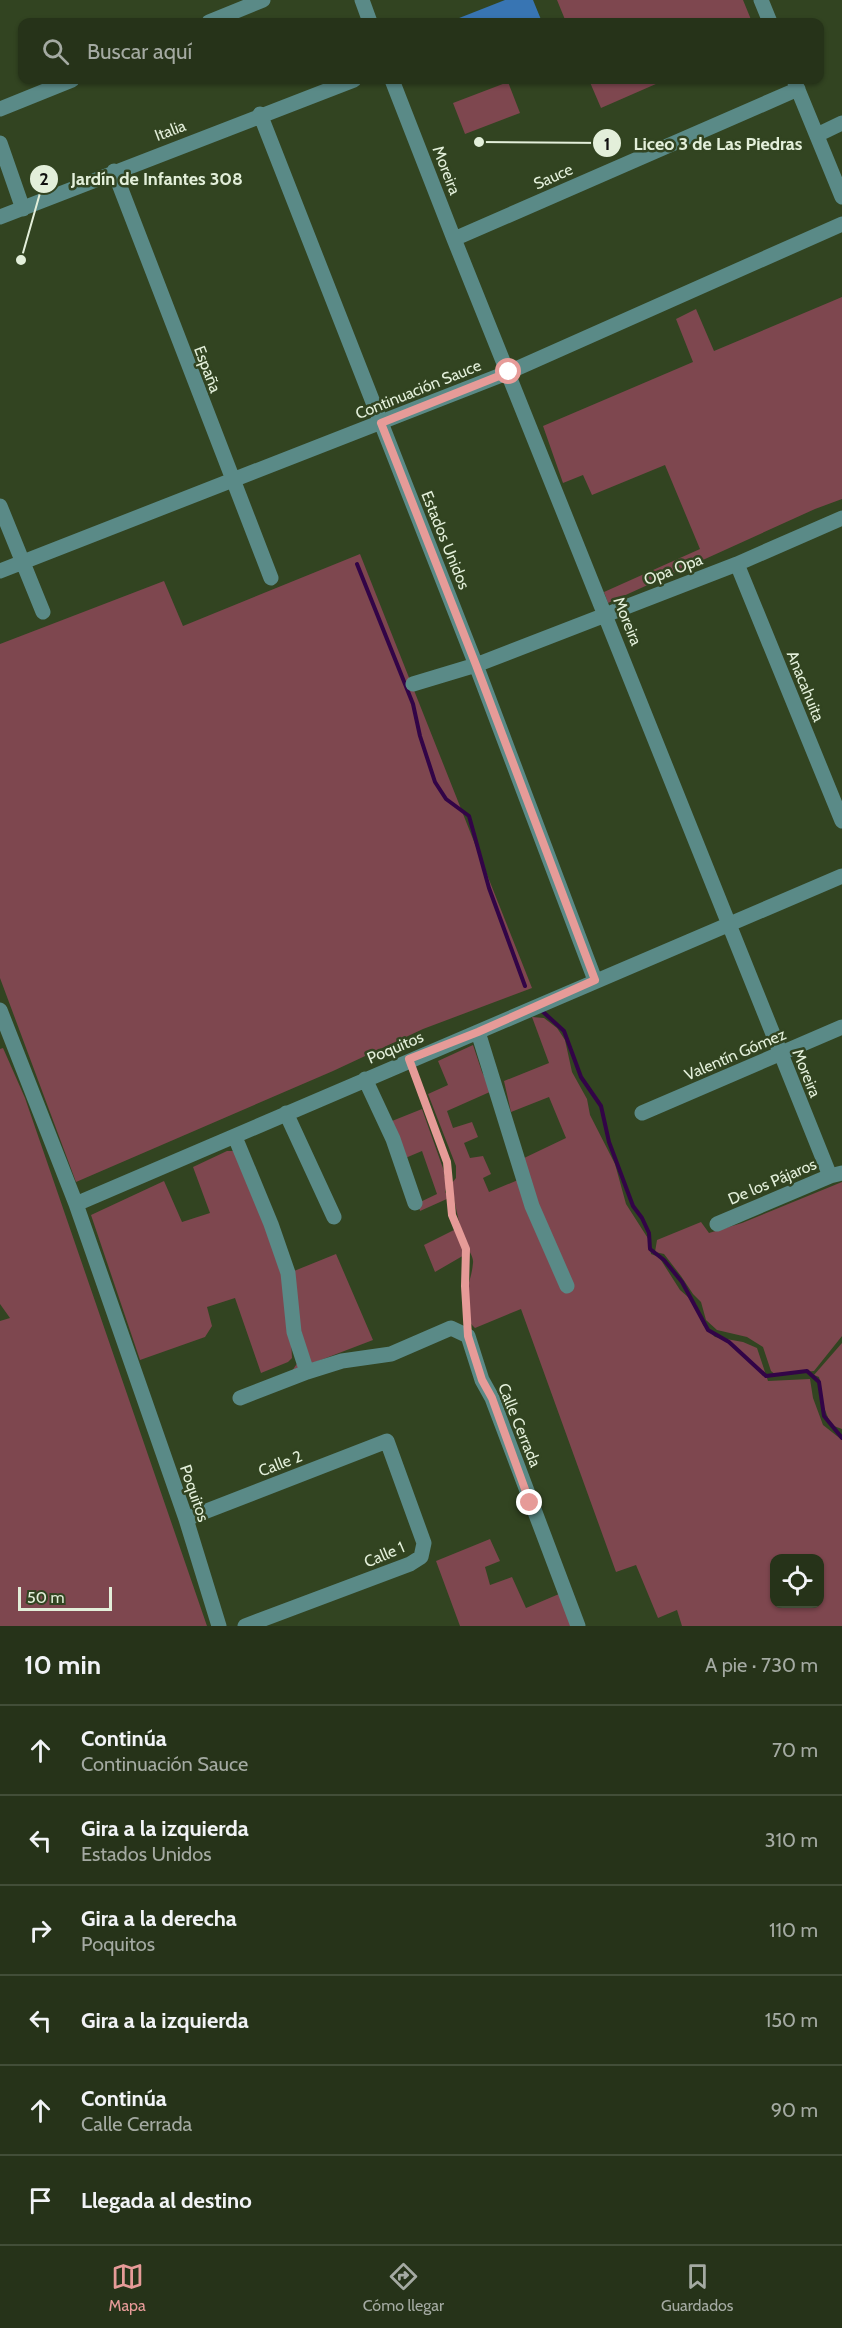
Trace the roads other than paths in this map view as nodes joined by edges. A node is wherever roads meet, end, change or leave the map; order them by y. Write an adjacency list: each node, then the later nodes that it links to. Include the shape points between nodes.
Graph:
1 (262, 0): 4 (street)
2 (362, 0): 5 (street)
3 (761, 0): 6 (street)
4 (218, 18)
5 (369, 18)
6 (768, 18)
7 (62, 84): 11 (street)
8 (343, 84): 12 (street, Italia)
9 (394, 84): 21 (street, Moreira)
10 (796, 84): 14 (street); 21 (street, Sauce)
11 (0, 109)
12 (260, 114): 16 (street, Italia); 23 (street, Estados Unidos)
13 (842, 123): 14 (street)
14 (817, 135): 17 (street)
15 (0, 143): 18 (street)
16 (114, 171): 18 (street, Italia); 24 (street, España)
17 (842, 196)
18 (23, 209): 19 (street, Italia)
19 (0, 217)
20 (842, 224): 22 (street, Continuación Sauce)
21 (454, 239): 22 (street, Moreira)
22 (509, 372): 23 (street, Continuación Sauce); 32 (street, Moreira)
23 (381, 423): 24 (street, Continuación Sauce); 33 (street, Estados Unidos)
24 (232, 480): 27 (street, Continuación Sauce); 30 (street, España)
25 (0, 506): 27 (street)
26 (842, 518): 28 (street, Opa Opa)
27 (22, 562): 29 (street, Continuación Sauce); 31 (street)
28 (737, 564): 32 (street, Opa Opa); 35 (street, Anacahuita)
29 (0, 571)
30 (271, 578)
31 (43, 612)
32 (606, 615): 33 (street, Opa Opa); 37 (street, Moreira)
33 (476, 665): 34 (street, Opa Opa); 38 (street, Estados Unidos)
34 (413, 684)
35 (842, 821)
36 (842, 876): 37 (street, Poquitos)
37 (728, 925): 38 (street, Poquitos); 42 (street, Moreira)
38 (595, 980): 41 (street, Poquitos)
39 (0, 1010): 48 (street, Poquitos)
40 (842, 1027): 42 (street, Valentín Gómez)
41 (478, 1032): 43 (street, Poquitos); 52 (street, via 532,1206)
42 (780, 1054): 45 (street, Valentín Gómez); 47 (street, Moreira)
43 (365, 1079): 44 (street, Poquitos); 49 (street, via 393,1139)
44 (286, 1113): 46 (street, Poquitos); 50 (street)
45 (642, 1113)
46 (235, 1137): 48 (street, Poquitos); 53 (street, via 288,1273 294,1332)
47 (836, 1175): 51 (street, De los Pájaros)
48 (76, 1203): 56 (street, Poquitos)
49 (415, 1203)
50 (334, 1217)
51 (717, 1224)
52 (567, 1286)
53 (307, 1372): 54 (street); 59 (street, Calle Cerrada, via 342,1361 392,1354 451,1328 468,1336)
54 (240, 1398)
55 (387, 1441): 56 (street, Calle 2); 58 (street, Calle 1, via 424,1544 421,1557)
56 (186, 1519): 57 (street, Poquitos)
57 (219, 1626)
58 (245, 1626)
59 (579, 1626)

